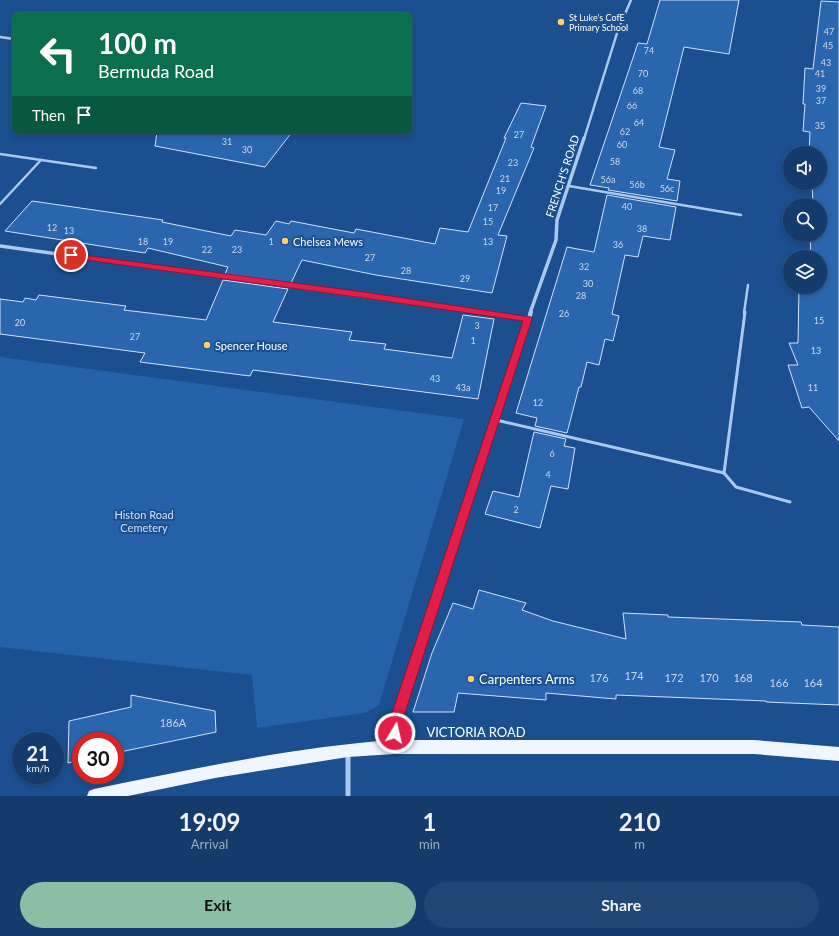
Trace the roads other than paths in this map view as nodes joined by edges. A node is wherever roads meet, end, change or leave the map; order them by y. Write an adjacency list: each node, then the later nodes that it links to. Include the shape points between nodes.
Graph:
1 (631, 0): 7 (street, FRENCH'S ROAD, via 618,30)
2 (0, 37): 3 (street)
3 (12, 38)
4 (0, 154): 5 (lane)
5 (41, 160): 6 (lane); 8 (lane)
6 (96, 168)
7 (569, 186): 9 (lane); 12 (street, FRENCH'S ROAD, via 557,220 556,240)
8 (0, 204)
9 (740, 215)
10 (0, 246): 12 (street)
11 (748, 285): 14 (lane)
12 (528, 319): 13 (street, FRENCH'S ROAD)
13 (496, 420): 14 (lane); 16 (street, FRENCH'S ROAD, via 396,719)
14 (724, 473): 15 (lane, via 736,487)
15 (790, 502)
16 (394, 747): 17 (main road, VICTORIA ROAD); 18 (main road, VICTORIA ROAD, via 754,747)
17 (348, 750): 19 (main road, VICTORIA ROAD, via 215,771); 20 (street)
18 (839, 754)
19 (94, 796)
20 (348, 796)

